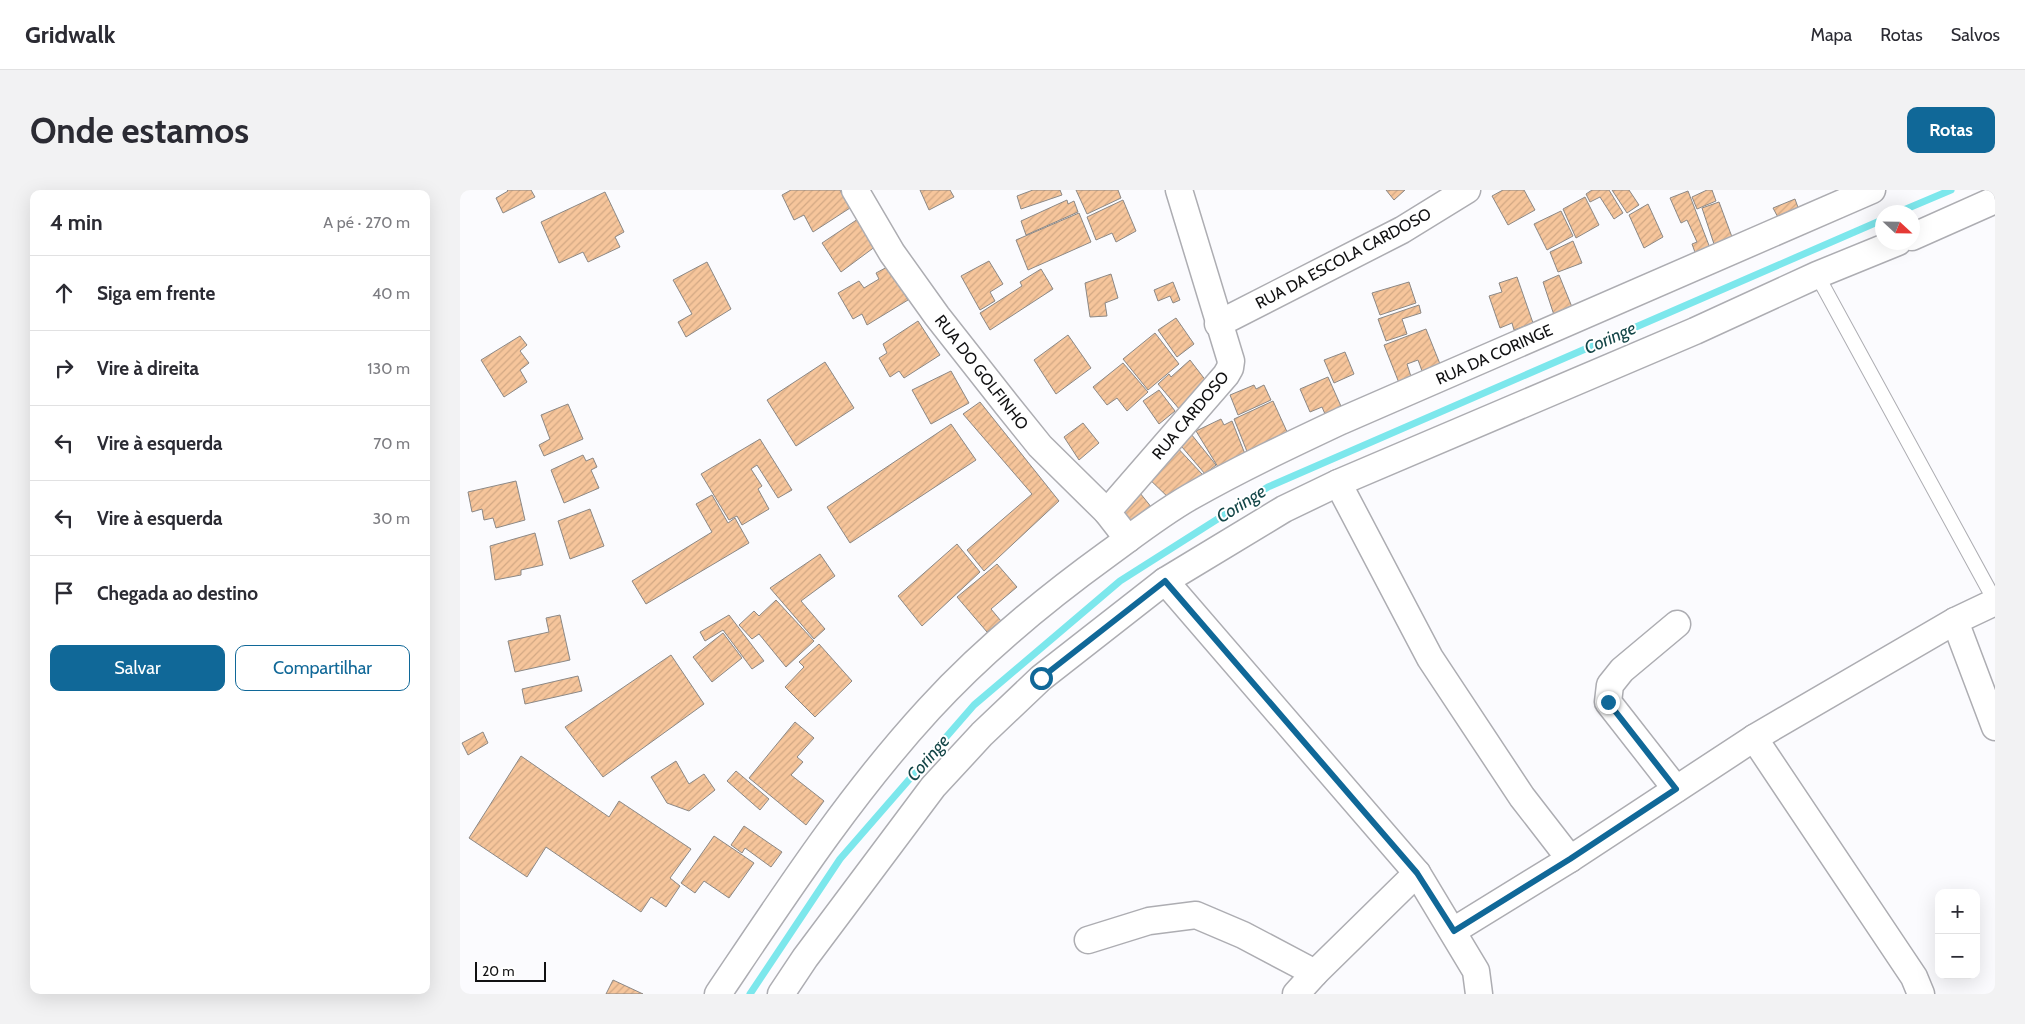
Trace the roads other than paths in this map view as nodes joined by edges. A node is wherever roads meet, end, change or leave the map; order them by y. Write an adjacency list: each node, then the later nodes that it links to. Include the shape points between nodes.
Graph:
1 (855, 190): 11 (street, RUA DO GOLFINHO, via 898,261 937,316 1040,446)
2 (1179, 190): 9 (street, RUA CARDOSO)
3 (1467, 190): 9 (street, RUA DA ESCOLA CARDOSO, via 1402,230)
4 (1872, 190): 12 (street, RUA DA CORINGE, via 1259,459 1188,498)
5 (1995, 200): 6 (street)
6 (1920, 233)
7 (1878, 250): 8 (street)
8 (1817, 275): 10 (street, via 1695,331); 14 (lane)
9 (1218, 324): 11 (street, RUA CARDOSO, via 1231,361 1226,375)
10 (1338, 484): 13 (street, via 1284,509); 20 (street, via 1430,658 1522,798)
11 (1107, 512): 12 (street, RUA DO GOLFINHO)
12 (1128, 540): 25 (street, RUA DA CORINGE, via 1047,598 990,647 929,708 873,774 795,880)
13 (1165, 581): 21 (street); 26 (street, via 1041,678 982,734 933,787)
14 (1995, 601): 15 (street)
15 (1955, 621): 17 (street); 18 (street)
16 (1677, 624): 19 (street, via 1622,670 1610,685 1608,702)
17 (1995, 728)
18 (1754, 738): 19 (street); 29 (street, via 1914,977)
19 (1676, 789): 20 (street)
20 (1570, 859): 22 (street)
21 (1417, 873): 22 (street); 24 (street)
22 (1454, 931): 28 (street, via 1476,972)
23 (1088, 940): 24 (street, via 1149,921 1196,915)
24 (1314, 972): 27 (street)
25 (718, 994)
26 (781, 994)
27 (1296, 994)
28 (1480, 994)
29 (1920, 994)

